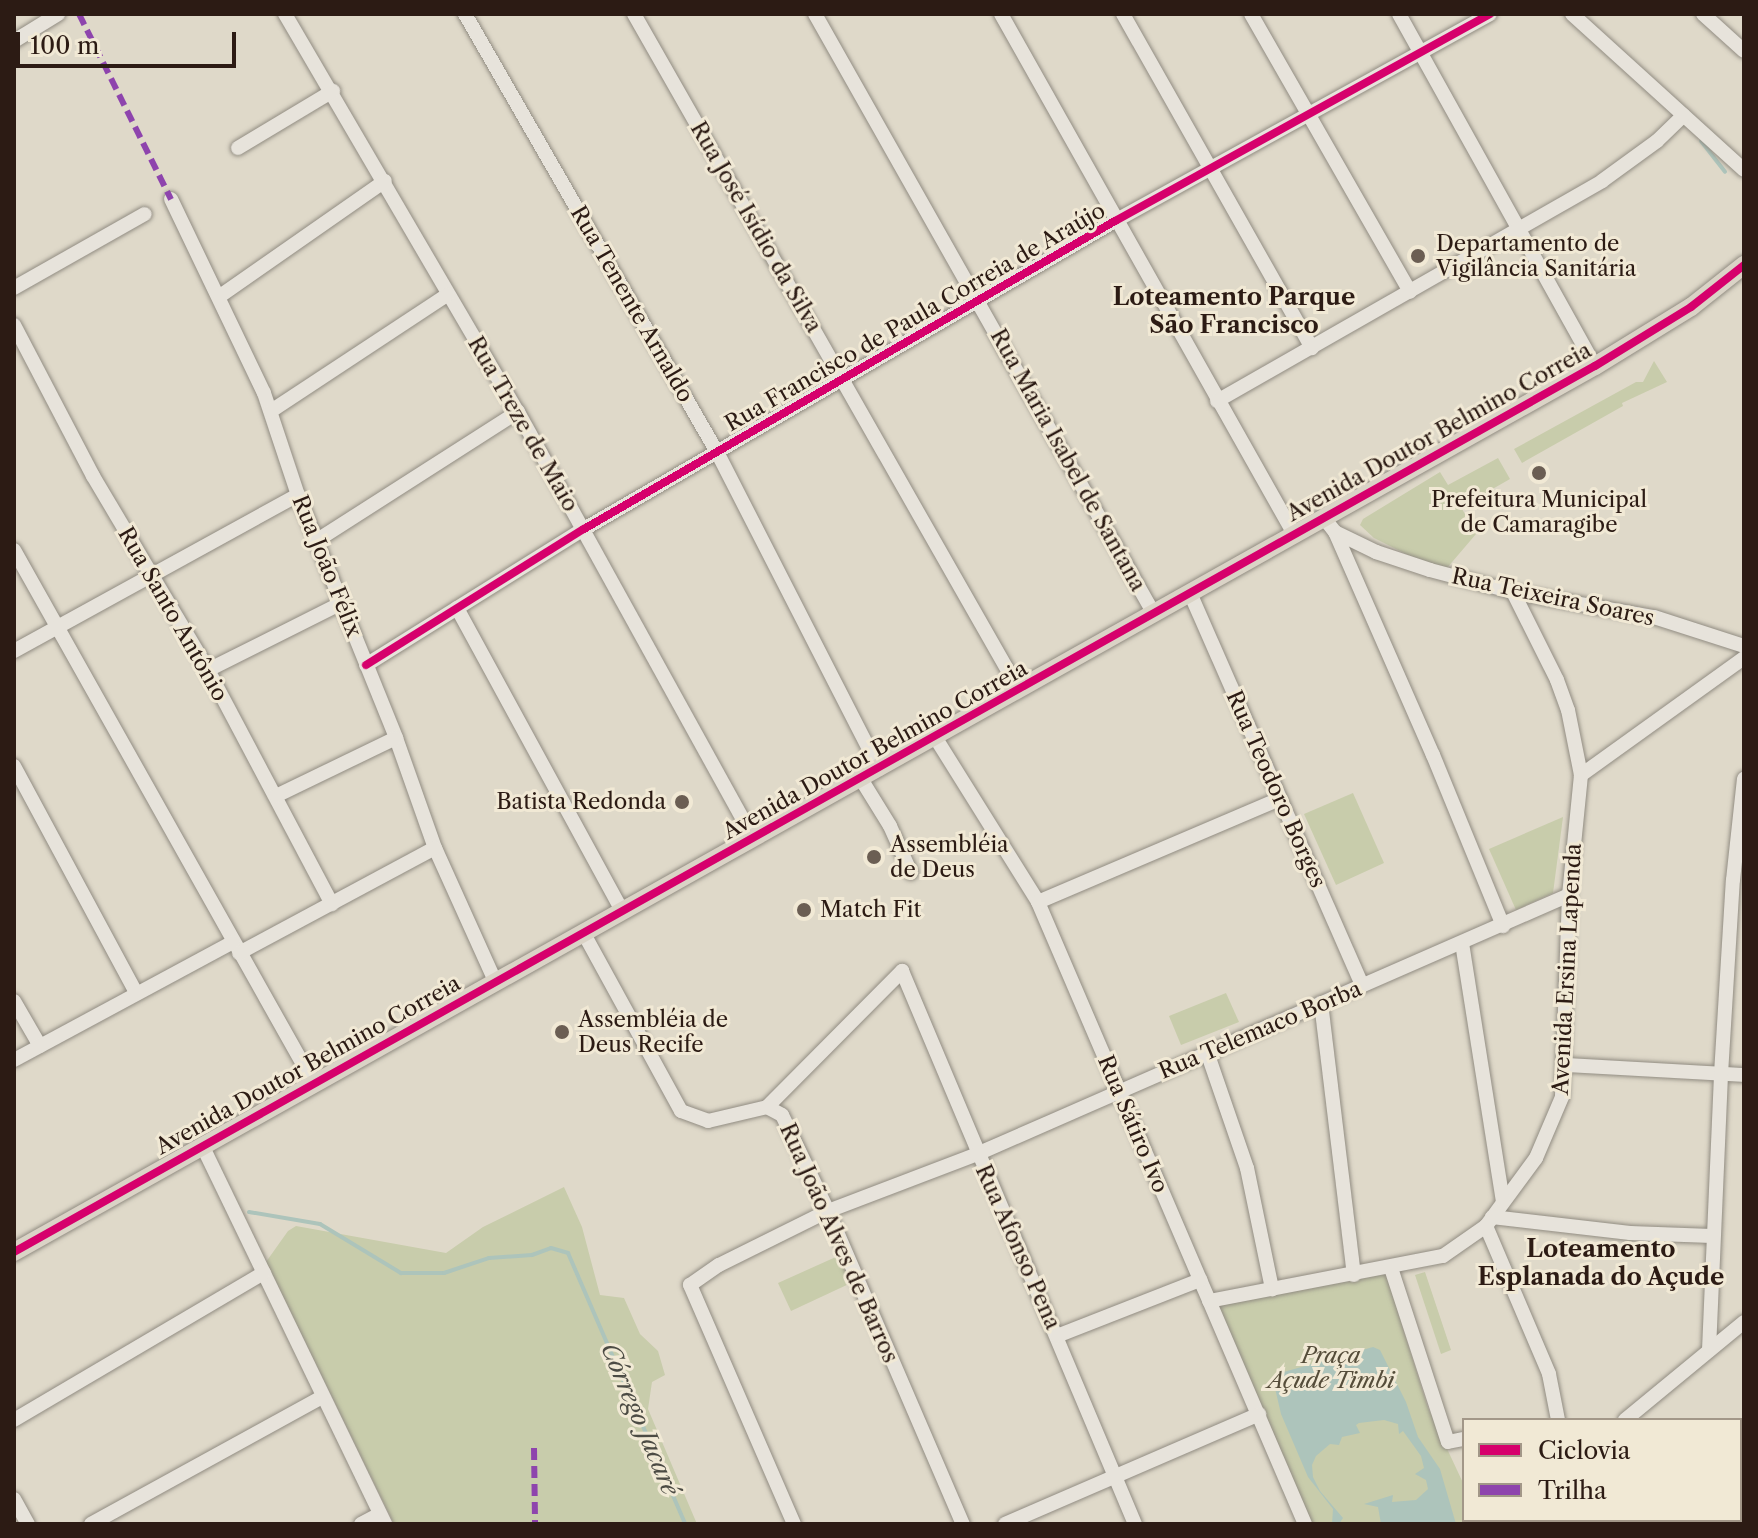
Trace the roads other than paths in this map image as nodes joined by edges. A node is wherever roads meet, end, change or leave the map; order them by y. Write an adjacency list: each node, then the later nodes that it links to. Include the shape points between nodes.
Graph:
1 (58, 14): 13 (street)
2 (285, 14): 16 (street, Rua Treze de Maio)
3 (465, 14): 40 (street, Rua Tenente Arnaldo)
4 (634, 14): 36 (street, Rua José Isídio da Silva)
5 (815, 14): 32 (street, Rua Maria Isabel de Santana)
6 (1001, 14): 25 (street)
7 (1123, 14): 20 (street)
8 (1251, 14): 17 (street)
9 (1399, 14): 15 (street)
10 (1490, 14): 15 (street, Rua Francisco de Paula Correia de Araújo)
11 (1703, 14): 14 (street)
12 (1579, 16): 18 (street)
13 (14, 41)
14 (1744, 51)
15 (1422, 52): 17 (street, Rua Francisco de Paula Correia de Araújo); 26 (street)
16 (333, 91): 19 (street); 22 (street, Rua Treze de Maio)
17 (1309, 115): 20 (street, Rua Francisco de Paula Correia de Araújo); 29 (street)
18 (1684, 115): 21 (street); 26 (street, via 1631,162)
19 (238, 148)
20 (1210, 169): 25 (street, Rua Francisco de Paula Correia de Araújo); 34 (street)
21 (1744, 170)
22 (385, 181): 30 (street, Rua Treze de Maio); 31 (street)
23 (171, 199): 31 (street, Rua João Félix)
24 (145, 214): 28 (street)
25 (1115, 221): 32 (street, Rua Francisco de Paula Correia de Araújo); 37 (street)
26 (1519, 231): 29 (street); 35 (street)
27 (1744, 265): 35 (main road, Avenida Doutor Belmino Correia, via 1691,307)
28 (14, 288)
29 (1410, 292): 34 (street)
30 (447, 295): 38 (street); 39 (street, Rua Treze de Maio)
31 (220, 296): 38 (street, Rua João Félix)
32 (979, 300): 36 (street, Rua Francisco de Paula Correia de Araújo); 52 (street, Rua Maria Isabel de Santana)
33 (14, 325): 47 (street, Rua Santo Antônio)
34 (1312, 348): 37 (street)
35 (1595, 366): 42 (main road, Avenida Doutor Belmino Correia)
36 (842, 379): 40 (street, Rua Francisco de Paula Correia de Araújo); 59 (street, Rua José Isídio da Silva)
37 (1217, 401): 44 (street)
38 (271, 411): 41 (street, Rua João Félix)
39 (518, 412): 43 (street, Rua Treze de Maio); 45 (street)
40 (717, 452): 43 (street, Rua Francisco de Paula Correia de Araújo); 63 (street, Rua Tenente Arnaldo)
41 (298, 495): 45 (street, Rua João Félix); 47 (street)
42 (1330, 525): 44 (main road, Avenida Doutor Belmino Correia); 48 (street, Rua Teixeira Soares, via 1393,558); 77 (street)
43 (584, 529): 51 (street, Rua Francisco de Paula Correia de Araújo); 70 (street, Rua Treze de Maio)
44 (1294, 534): 49 (main road, Avenida Doutor Belmino Correia)
45 (316, 541): 50 (street, Rua João Félix)
46 (14, 550): 53 (street)
47 (150, 574): 53 (street); 58 (street, Rua Santo Antônio)
48 (1513, 592): 54 (street, Rua Teixeira Soares, via 1654,617); 64 (street, Avenida Ersina Lapenda, via 1557,680)
49 (1190, 593): 52 (main road, Avenida Doutor Belmino Correia); 68 (street, Rua Teodoro Borges)
50 (342, 603): 57 (street, Rua João Félix); 58 (street)
51 (457, 608): 57 (street, Rua Francisco de Paula Correia de Araújo); 76 (street)
52 (1154, 614): 59 (main road, Avenida Doutor Belmino Correia)
53 (56, 628): 55 (street); 80 (street)
54 (1744, 646)
55 (14, 651)
56 (1744, 658): 64 (street)
57 (366, 665): 61 (street, Rua João Félix)
58 (208, 670): 67 (street, Rua Santo Antônio)
59 (1019, 690): 60 (main road, Avenida Doutor Belmino Correia)
60 (935, 737): 63 (main road, Avenida Doutor Belmino Correia); 74 (street, Rua Sátiro Ivo)
61 (396, 738): 67 (street); 71 (street, Rua João Félix)
62 (14, 766): 83 (street)
63 (879, 769): 65 (main road, Avenida Doutor Belmino Correia)
64 (1581, 775): 73 (street, Avenida Ersina Lapenda)
65 (861, 779): 70 (main road, Avenida Doutor Belmino Correia); 72 (street)
66 (1744, 779): 69 (street)
67 (276, 796): 75 (street, Rua Santo Antônio)
68 (1279, 799): 74 (street); 82 (street, Rua Teodoro Borges)
69 (1742, 827): 90 (street)
70 (753, 838): 76 (main road, Avenida Doutor Belmino Correia)
71 (435, 848): 75 (street); 81 (street, Rua João Félix)
72 (911, 873)
73 (1569, 895): 77 (street, Rua Telemaco Borba); 89 (street, Avenida Ersina Lapenda)
74 (1038, 902): 93 (street, Rua Sátiro Ivo)
75 (332, 904): 80 (street)
76 (622, 911): 78 (main road, Avenida Doutor Belmino Correia)
77 (1503, 926): 79 (street, Rua Telemaco Borba)
78 (583, 932): 81 (main road, Avenida Doutor Belmino Correia); 94 (street, Rua João Alves de Barros, via 681,1111 708,1121)
79 (1462, 943): 82 (street, Rua Telemaco Borba); 97 (street)
80 (236, 947): 83 (street); 92 (street)
81 (495, 981): 92 (main road, Avenida Doutor Belmino Correia)
82 (1362, 985): 85 (street, Rua Telemaco Borba)
83 (135, 991): 86 (street)
84 (14, 1001): 86 (street)
85 (1321, 1003): 87 (street, Rua Telemaco Borba); 104 (street)
86 (40, 1046): 88 (street)
87 (1207, 1052): 93 (street, Rua Telemaco Borba); 106 (street, via 1247,1168)
88 (14, 1060)
89 (1565, 1065): 90 (street); 97 (street, Avenida Ersina Lapenda, via 1551,1129)
90 (1721, 1074): 91 (street); 100 (street)
91 (1744, 1075)
92 (313, 1082): 95 (main road, Avenida Doutor Belmino Correia)
93 (1120, 1091): 96 (street, Rua Telemaco Borba); 105 (street, Rua Sátiro Ivo)
94 (767, 1107): 96 (street, Rua Afonso Pena, via 902,971); 98 (street, Rua João Alves de Barros, via 782,1115)
95 (202, 1145): 101 (main road, Avenida Doutor Belmino Correia); 103 (street)
96 (977, 1154): 98 (street, Rua Telemaco Borba); 109 (street, Rua Afonso Pena)
97 (1503, 1201): 99 (street, Avenida Ersina Lapenda)
98 (828, 1211): 123 (street, Rua Telemaco Borba, via 690,1285); 124 (street, Rua João Alves de Barros)
99 (1489, 1221): 100 (street); 102 (street, via 1443,1256); 113 (street, via 1549,1374)
100 (1712, 1236): 110 (street)
101 (14, 1252)
102 (1391, 1268): 104 (street); 116 (street, via 1448,1442)
103 (264, 1273): 111 (street); 115 (street)
104 (1354, 1275): 106 (street)
105 (1200, 1280): 107 (street, Rua Sátiro Ivo); 109 (street)
106 (1272, 1289): 107 (street)
107 (1209, 1301): 112 (street, Rua Sátiro Ivo)
108 (1744, 1322): 110 (street)
109 (1057, 1336): 117 (street, Rua Afonso Pena)
110 (1709, 1350): 114 (street)
111 (322, 1397): 119 (street); 121 (street)
112 (1259, 1414): 117 (street); 127 (street, Rua Sátiro Ivo)
113 (1557, 1418)
114 (1627, 1418)
115 (14, 1420)
116 (1462, 1439)
117 (1116, 1478): 125 (street); 126 (street, Rua Afonso Pena)
118 (14, 1499): 120 (street)
119 (382, 1519): 122 (street)
120 (28, 1524)
121 (91, 1524)
122 (361, 1524)
123 (794, 1524)
124 (963, 1524)
125 (1005, 1524)
126 (1135, 1524)
127 (1305, 1524)

